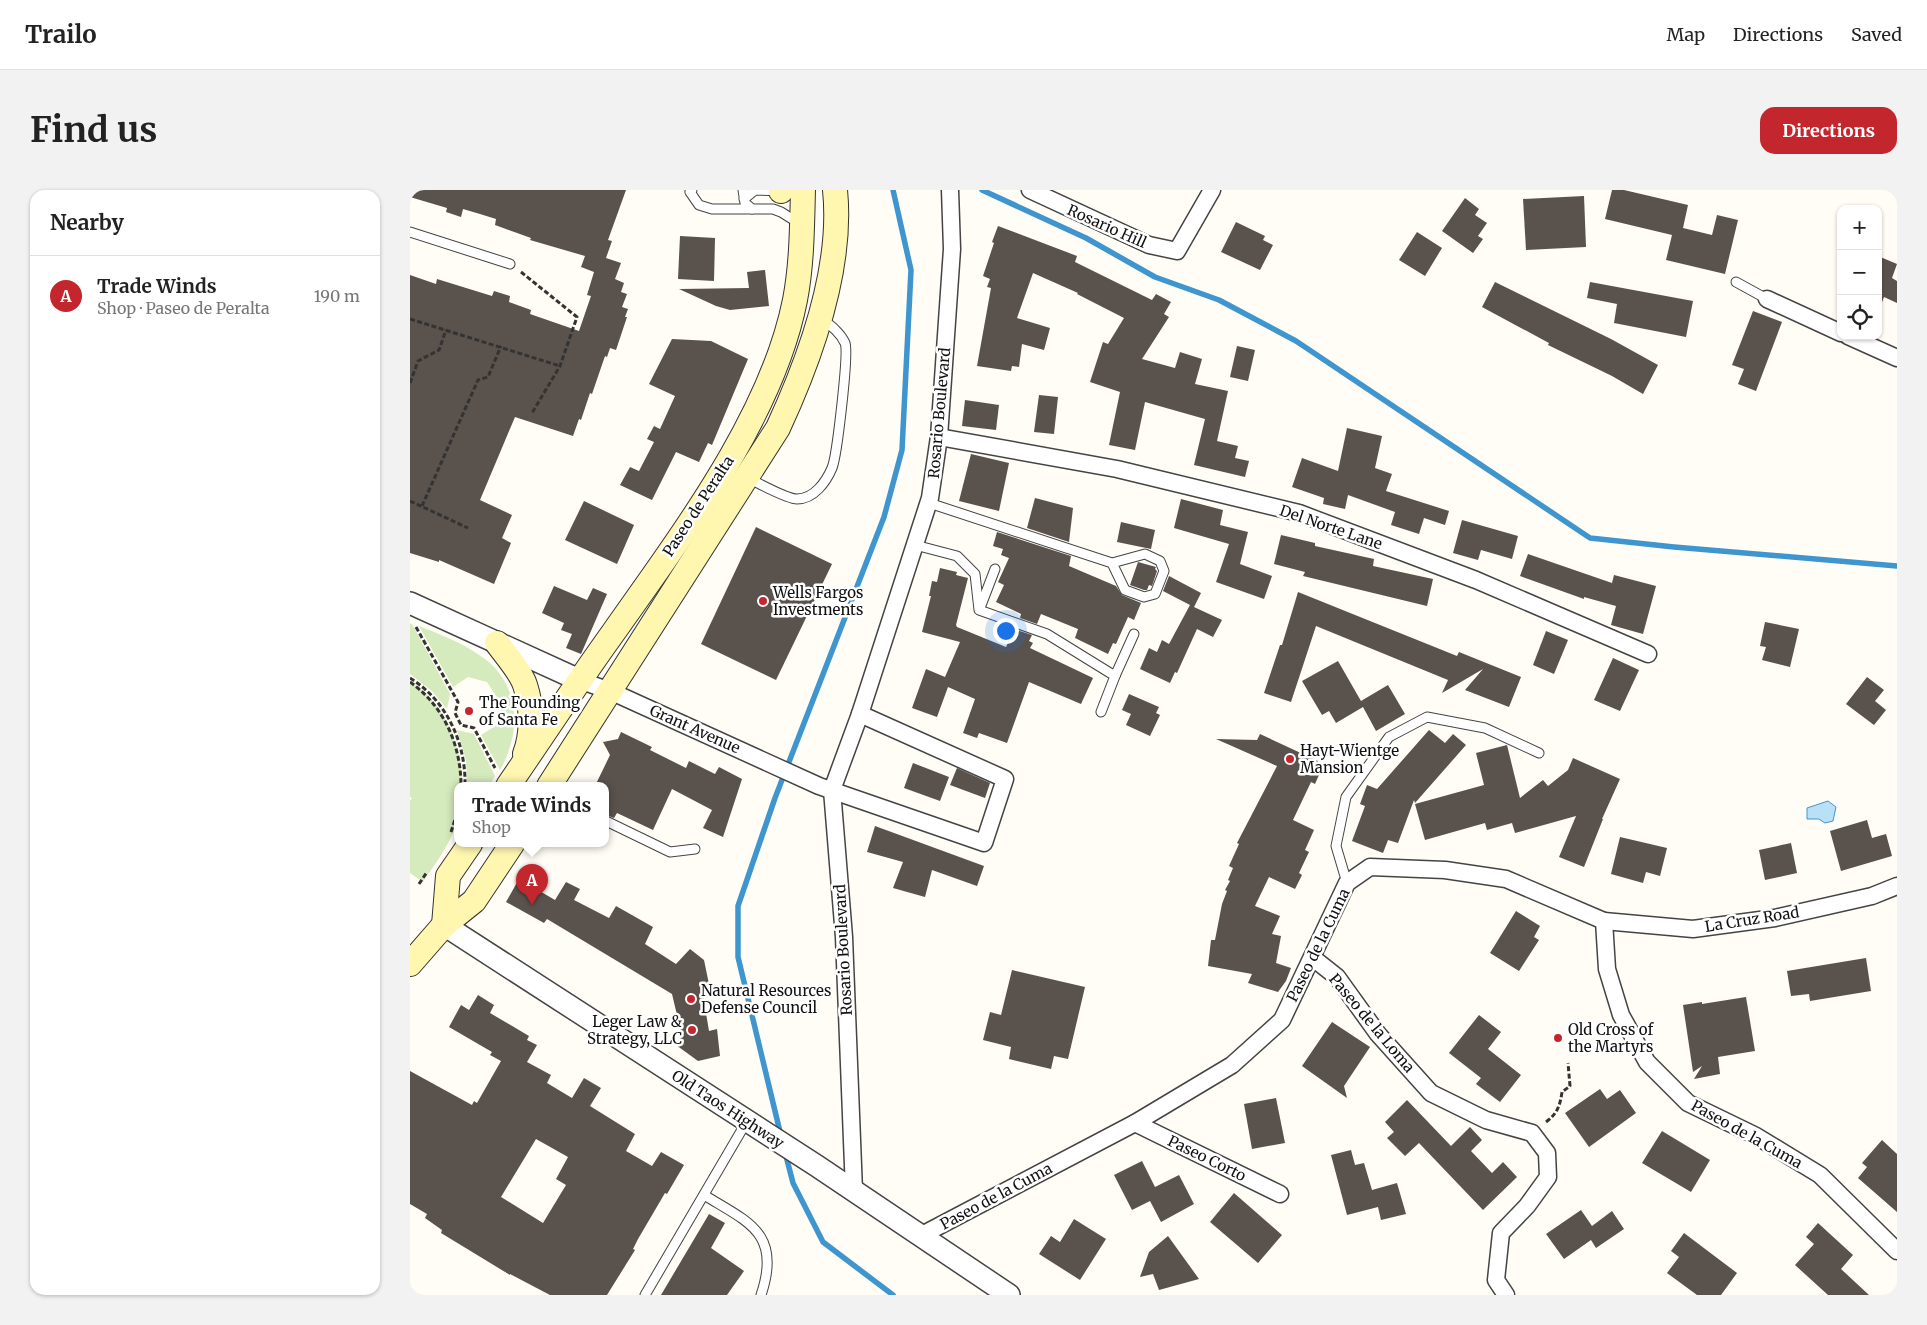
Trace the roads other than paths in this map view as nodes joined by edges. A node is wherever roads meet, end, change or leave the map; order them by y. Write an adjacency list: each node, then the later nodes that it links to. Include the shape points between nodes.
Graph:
1 (692, 190): 10 (lane, via 690,192 700,205 712,209)
2 (781, 190): 3 (lane); 9 (lane, via 755,190)
3 (786, 190)
4 (803, 190): 11 (main road, Paseo de Peralta)
5 (835, 190): 16 (main road, Paseo de Peralta, via 837,204 832,265)
6 (950, 190): 20 (street, Rosario Boulevard, via 952,249)
7 (1030, 190): 8 (street, Rosario Hill, via 1149,245 1177,251)
8 (1212, 190)
9 (743, 194): 10 (lane, via 745,203)
10 (752, 209): 11 (lane, via 781,212 797,222)
11 (802, 231): 32 (main road, Paseo de Peralta, via 796,299 781,351 753,418 693,516)
12 (410, 232): 13 (lane)
13 (510, 264)
14 (1736, 282): 15 (lane)
15 (1767, 299): 17 (street)
16 (820, 317): 21 (main road, Paseo de Peralta, via 795,392); 21 (lane, via 840,334 846,344 833,466 823,484 810,496 796,499)
17 (1837, 331)
18 (1857, 340): 19 (street)
19 (1897, 358)
20 (939, 438): 22 (street, Rosario Boulevard); 30 (street, Del Norte Lane, via 1117,469 1299,513 1476,580)
21 (748, 478): 33 (main road, Paseo de Peralta)
22 (929, 503): 23 (street, Rosario Boulevard); 24 (lane)
23 (915, 545): 26 (lane, via 957,556 975,574); 35 (street, Rosario Boulevard)
24 (1112, 563): 24 (lane, via 1145,554 1160,561 1164,571 1155,594 1144,597 1125,590)
25 (995, 569): 26 (lane)
26 (979, 610): 31 (lane, via 1047,634)
27 (412, 613): 29 (street, Grant Avenue)
28 (1134, 634): 31 (lane)
29 (497, 643): 32 (street, Grant Avenue); 37 (main road, via 525,683 530,711 529,744)
30 (1648, 654)
31 (1115, 676): 34 (lane)
32 (579, 680): 33 (street, Grant Avenue); 37 (main road, Paseo de Peralta)
33 (610, 691): 38 (main road, Paseo de Peralta); 39 (street, Grant Avenue)
34 (1101, 712)
35 (860, 714): 39 (street, Rosario Boulevard); 39 (street, Grant Avenue, via 1004,778 984,843)
36 (1539, 753): 44 (lane, via 1485,728 1427,717 1389,737 1346,797 1336,846)
37 (509, 777)
38 (552, 782)
39 (826, 788): 52 (street, Rosario Boulevard, via 844,937)
40 (609, 822): 43 (lane, via 670,852)
41 (468, 847): 47 (main road, via 448,876)
42 (510, 847): 47 (main road, via 474,901)
43 (695, 849)
44 (1347, 884): 46 (street, Paseo de la Cuma, via 1370,867 1463,872 1506,879); 48 (street, Paseo de la Cuma)
45 (1897, 886): 46 (street, La Cruz Road, via 1872,896 1775,918 1693,929)
46 (1604, 921): 56 (street, Paseo de la Cuma, via 1607,969 1621,1015 1646,1062 1688,1103 1756,1136 1820,1175)
47 (444, 925): 49 (main road); 50 (street, Old Taos Highway)
48 (1313, 958): 51 (street, Paseo de la Cuma, via 1282,1020 1232,1065); 60 (street, Paseo de la Loma, via 1337,977 1378,1034 1431,1093 1486,1120 1532,1133 1547,1153 1548,1177 1502,1233 1496,1280)
49 (410, 964)
50 (751, 1123): 52 (street, Old Taos Highway); 54 (lane)
51 (1135, 1123): 53 (street, Paseo Corto); 55 (street, Paseo de la Cuma)
52 (854, 1191): 55 (street, Old Taos Highway)
53 (1280, 1194)
54 (704, 1195): 57 (lane); 58 (lane, via 750,1224 762,1239 767,1275)
55 (920, 1236): 59 (street, Old Taos Highway)
56 (1897, 1251)
57 (645, 1295)
58 (761, 1295)
59 (1009, 1295)
60 (1506, 1295)

